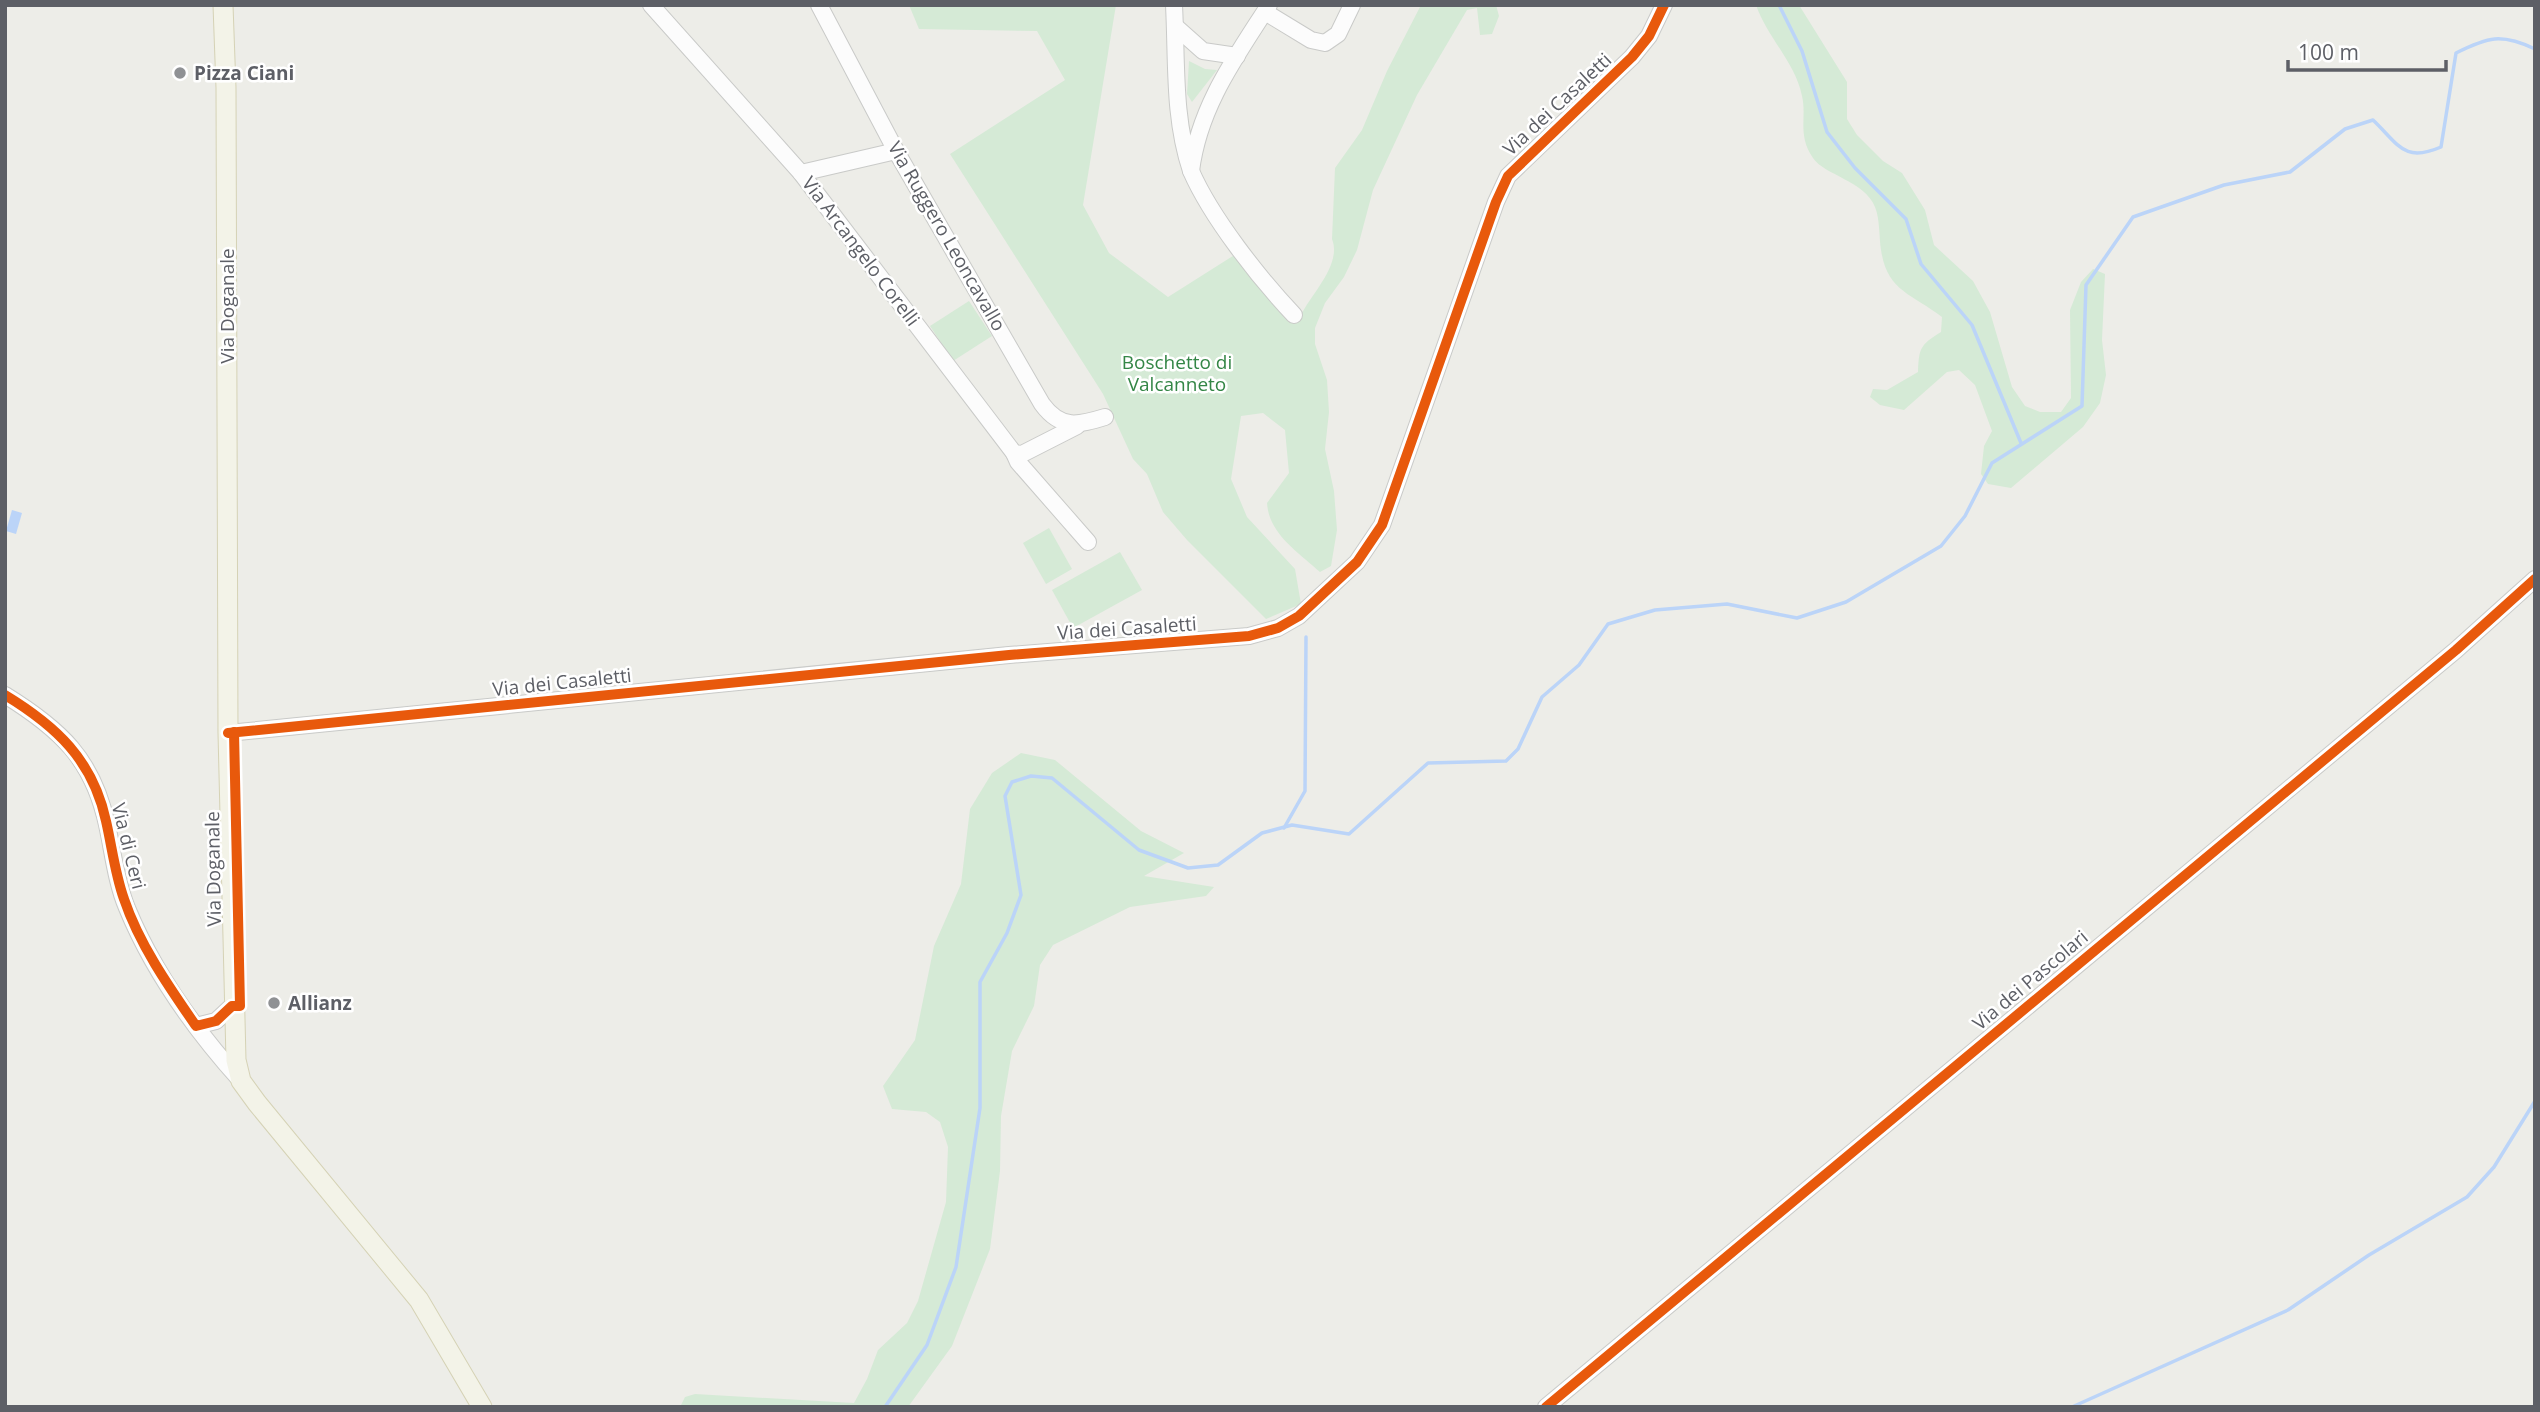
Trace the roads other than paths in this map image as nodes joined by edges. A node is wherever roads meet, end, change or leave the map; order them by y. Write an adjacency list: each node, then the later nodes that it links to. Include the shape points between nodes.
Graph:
1 (223, 5): 20 (main road, Via Doganale)
2 (651, 5): 12 (street, Via Arcangelo Corelli)
3 (819, 5): 10 (street, Via Ruggero Leoncavallo)
4 (1174, 5): 8 (street)
5 (1352, 5): 7 (street, via 1338,34 1325,43 1311,40)
6 (1664, 5): 20 (street, Via dei Casaletti, via 1623,68 1508,176 1382,525 1357,562 1286,624 1233,638 1009,655)
7 (1267, 9): 9 (street)
8 (1176, 27): 9 (street, via 1203,51); 11 (street, via 1177,107)
9 (1237, 56): 11 (street, via 1203,116)
10 (896, 151): 12 (street); 15 (street, Via Ruggero Leoncavallo, via 1042,404 1057,418)
11 (1191, 171): 13 (street, via 1249,261)
12 (801, 173): 16 (street, Via Arcangelo Corelli)
13 (1294, 315)
14 (1105, 417): 15 (street)
15 (1077, 426): 16 (street, via 1022,454)
16 (1014, 453): 17 (street, Via Arcangelo Corelli)
17 (1088, 542)
18 (2535, 579): 25 (street, Via dei Pascolari, via 2456,650)
19 (5, 695): 22 (street, Via di Ceri, via 58,732 83,763 101,803 127,909)
20 (228, 733): 21 (main road, Via Doganale)
21 (232, 1006): 22 (street, via 216,1021); 23 (main road, Via Doganale)
22 (195, 1026): 23 (street)
23 (225, 1052): 24 (main road, Via Doganale, via 241,1082 419,1300)
24 (482, 1407)
25 (1545, 1407)

